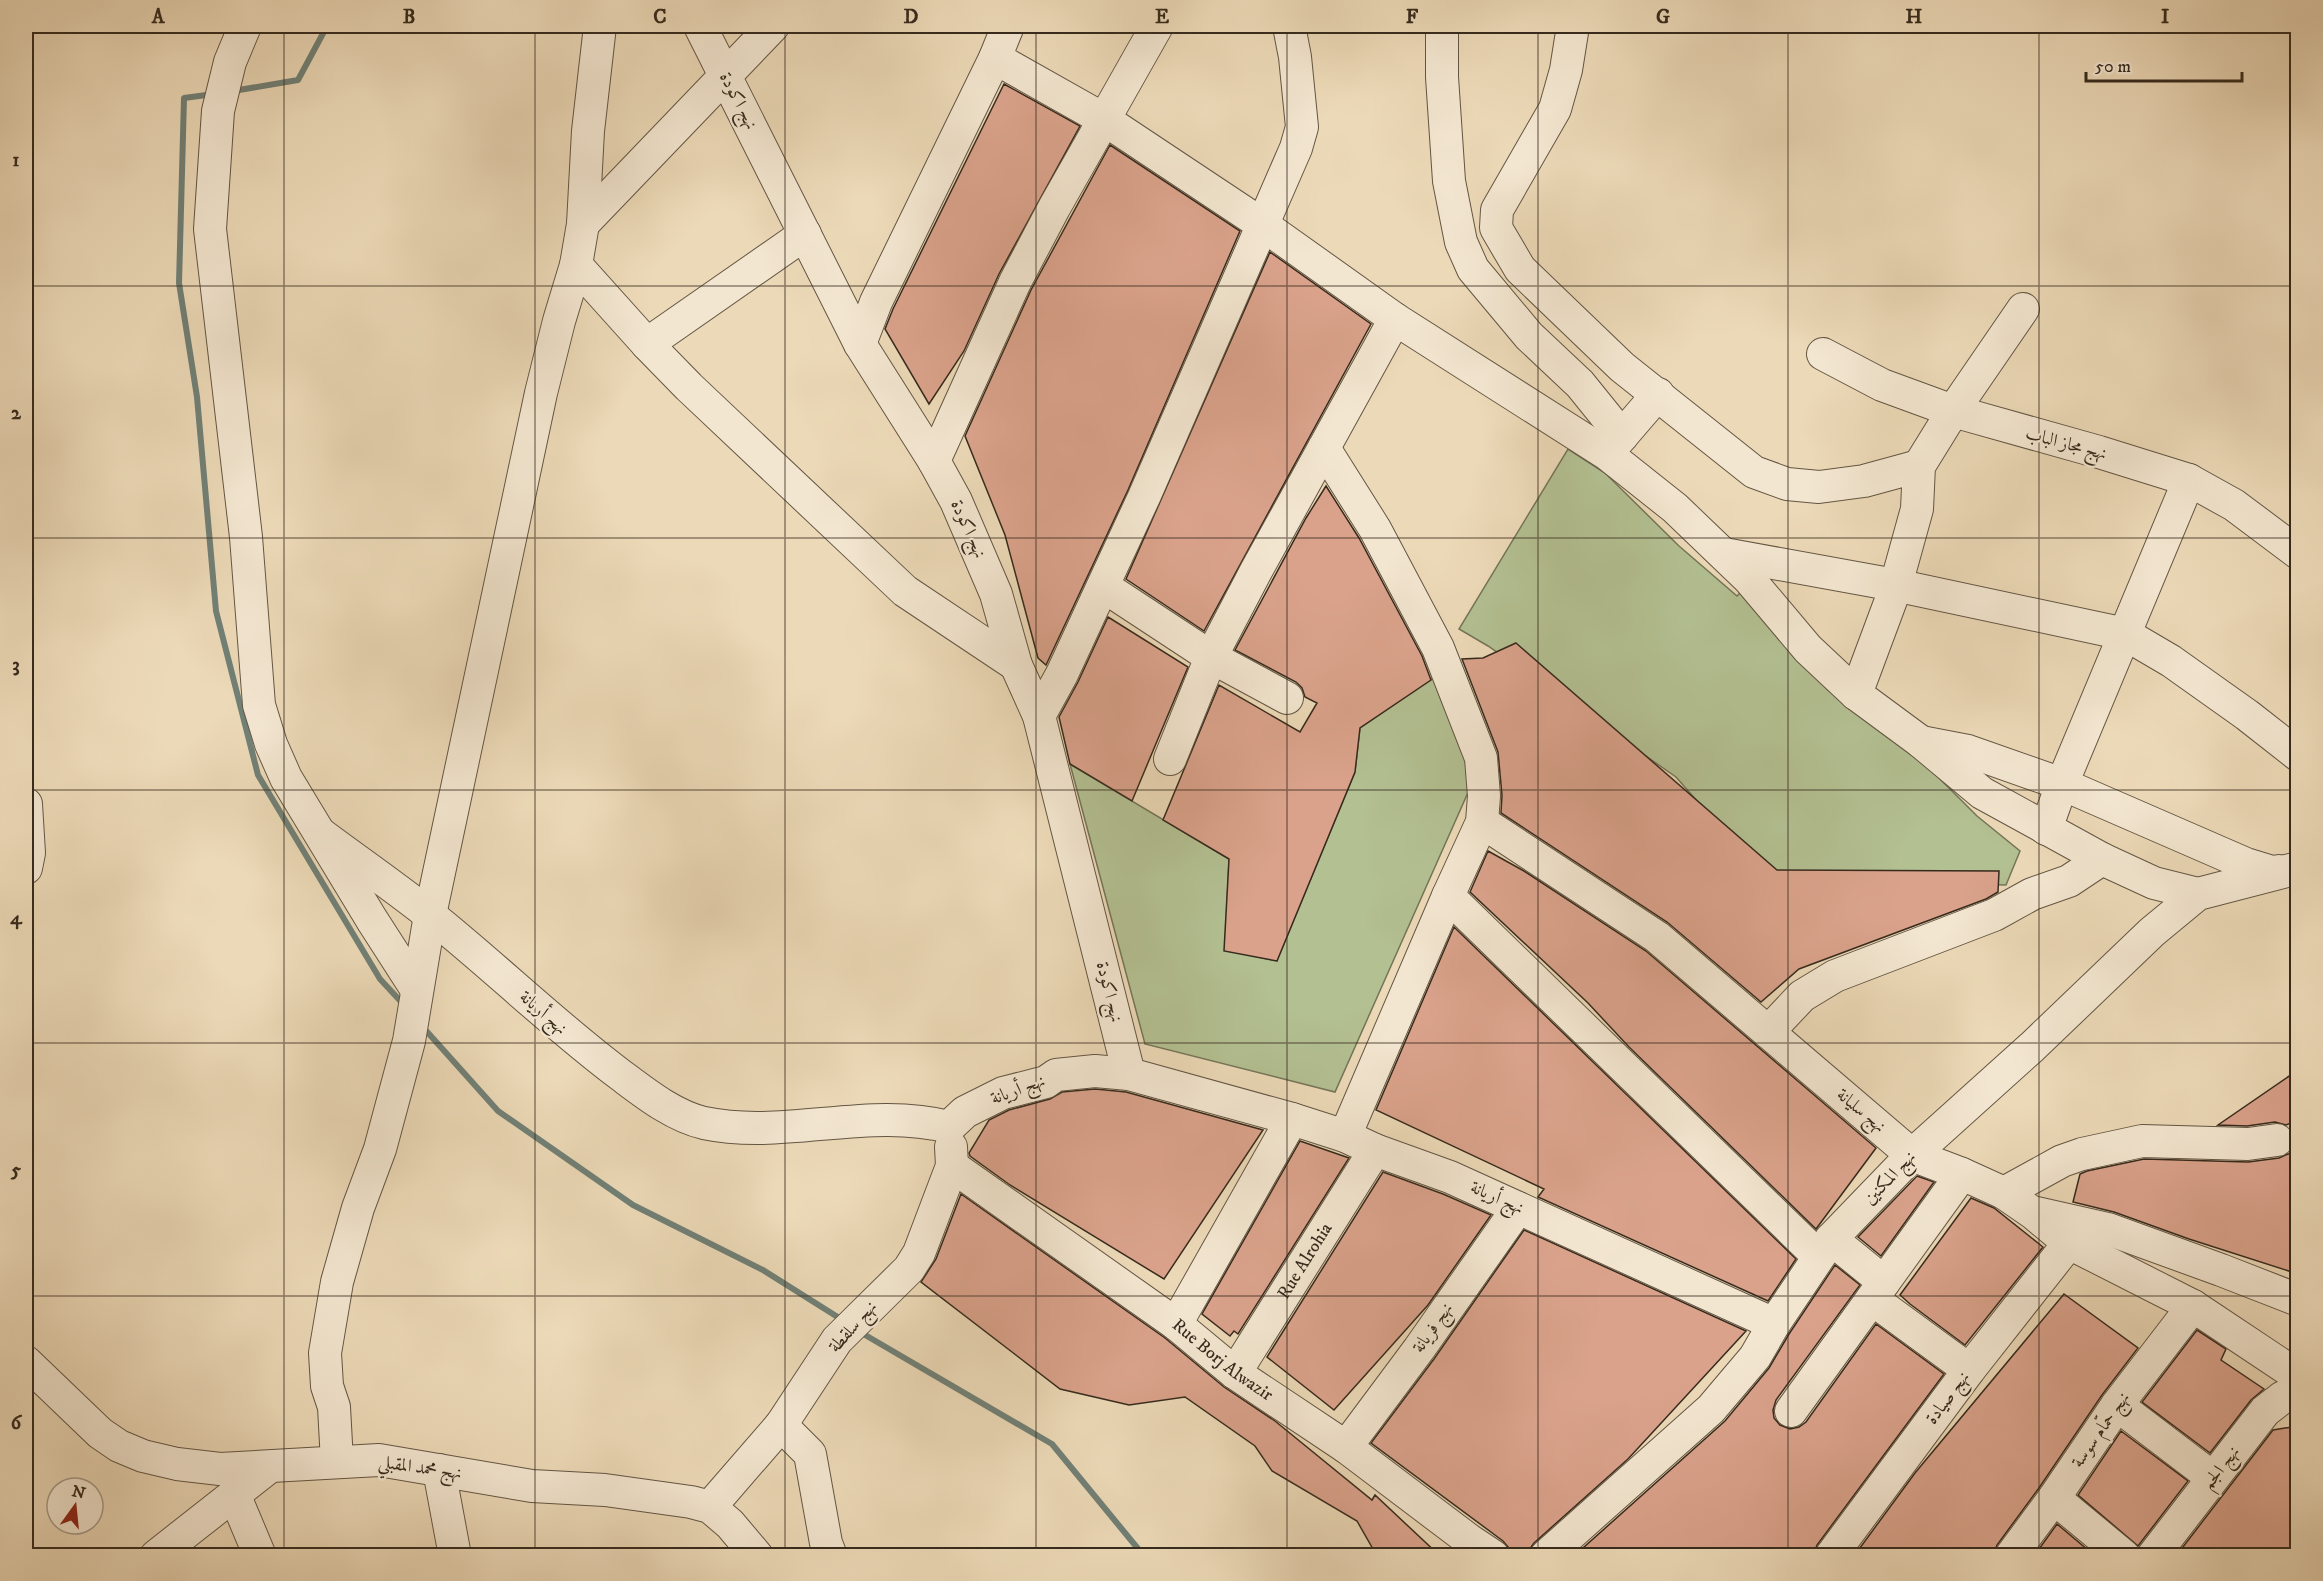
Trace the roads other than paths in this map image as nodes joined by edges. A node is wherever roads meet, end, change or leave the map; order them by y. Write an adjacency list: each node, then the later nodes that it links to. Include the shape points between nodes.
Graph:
1 (244, 26): 46 (street, via 218,111 210,229 246,537 259,705 286,778)
2 (600, 26): 13 (street)
3 (700, 26): 11 (street, نهج اكودة)
4 (773, 26): 11 (street)
5 (1008, 26): 10 (street)
6 (1157, 26): 12 (street)
7 (1289, 26): 14 (street, via 1302,127)
8 (1442, 26): 24 (street, via 1449,181 1461,242 1473,269 1529,336 1580,384)
9 (1573, 26): 22 (street, via 1555,109 1497,210 1496,228 1520,269 1622,367)
10 (995, 58): 12 (street); 19 (street, via 876,302)
11 (725, 74): 13 (street); 15 (street, نهج اكودة)
12 (1105, 120): 14 (street); 26 (street, via 1015,282)
13 (583, 224): 16 (street)
14 (1263, 225): 18 (street); 32 (street)
15 (805, 234): 19 (street, نهج اكودة); 20 (street)
16 (576, 265): 20 (street); 52 (street, via 541,393)
17 (2023, 309): 23 (street)
18 (1395, 319): 24 (street); 25 (street)
19 (860, 344): 26 (street, نهج اكودة)
20 (647, 345): 35 (street, via 905,591)
21 (1823, 354): 23 (street, نهج مجاز الباب, via 1882,385)
22 (1658, 394): 24 (street); 27 (street, via 1754,472 1787,484 1820,487 1864,481)
23 (1953, 411): 27 (street); 28 (street, نهج مجاز الباب)
24 (1615, 445): 30 (street)
25 (1324, 448): 34 (street); 44 (street, via 1376,529 1438,648 1480,758)
26 (934, 461): 35 (street, نهج اكودة, via 956,501 996,594)
27 (1919, 466): 31 (street, via 1917,509)
28 (2189, 480): 29 (street, نهج مجاز الباب, via 2235,505); 33 (street)
29 (2298, 553)
30 (1724, 554): 31 (street); 36 (street, via 1808,649)
31 (1895, 585): 33 (street); 36 (street)
32 (1103, 586): 34 (street); 38 (street)
33 (2125, 634): 40 (street, via 2171,661); 42 (street)
34 (1211, 657): 37 (street); 41 (street)
35 (1016, 665): 38 (street, نهج اكودة)
36 (1856, 694): 39 (street)
37 (1287, 698)
38 (1039, 716): 55 (street, نهج اكودة)
39 (1921, 742): 42 (street, via 1968,751); 45 (street, via 1982,793)
40 (2298, 755)
41 (1170, 759)
42 (2062, 784): 45 (street); 48 (street, via 2246,864 2272,872)
43 (26, 804): 49 (street)
44 (1482, 822): 51 (street); 54 (street, نهج سليانة, via 1657,937)
45 (2046, 830): 47 (street)
46 (321, 834): 52 (street, نهج أريانة); 53 (street)
47 (2102, 859): 50 (street, via 2154,883); 54 (street, via 2069,881 2032,894 1994,915 1835,976 1802,996)
48 (2296, 867): 50 (street, نهج المكنين)
49 (26, 868)
50 (2198, 894): 61 (street, نهج المكنين)
51 (1448, 896): 58 (street); 68 (street)
52 (430, 915): 53 (street); 57 (street, نهج أريانة, via 584,1048 643,1092 682,1114 731,1126 787,1128 856,1121 924,1121)
53 (417, 990): 83 (street, via 398,1089 337,1282 326,1353)
54 (1768, 1032): 61 (street, نهج سليانة)
55 (1129, 1074): 56 (street, نهج أريانة); 57 (street, نهج أريانة, via 1095,1071 1056,1075 1047,1082 1003,1093 965,1112)
56 (1292, 1119): 58 (street, نهج أريانة); 72 (street)
57 (949, 1127): 62 (street, نهج سلقطة)
58 (1345, 1137): 60 (street, نهج أريانة)
59 (2277, 1140): 64 (street, via 2248,1144 2142,1141 2061,1161)
60 (1375, 1150): 65 (street, نهج أريانة, via 1450,1177); 76 (street, Rue Alrohia)
61 (1912, 1155): 63 (street, نهج سليانة); 68 (street, نهج المكنين)
62 (952, 1166): 72 (street, Rue Borj Alwazir); 81 (street, نهج سلقطة, via 919,1253 909,1269 837,1340)
63 (1962, 1174): 64 (street, نهج سليانة); 69 (street)
64 (2004, 1193): 66 (street, نهج سليانة)
65 (1518, 1208): 73 (street, نهج أريانة); 82 (street, نهج فريانة)
66 (2033, 1213): 67 (street, نهج سليانة); 70 (street, via 2108,1229)
67 (2068, 1243): 71 (street, نهج سليانة); 75 (street, نهج صيادة)
68 (1825, 1248): 69 (street); 73 (street, نهج المكنين)
69 (1878, 1291): 75 (street); 80 (street)
70 (2298, 1300)
71 (2193, 1306): 77 (street, نهج سليانة); 79 (street, نهج حمّام سوسة)
72 (1176, 1324): 76 (street, Rue Borj Alwazir)
73 (1774, 1324): 96 (street, نهج المكنين, via 1755,1357 1711,1409)
74 (26, 1362): 84 (street, نهج محمد المقبلي, via 100,1433 119,1446 177,1464 219,1469)
75 (1969, 1370): 97 (street, نهج صيادة)
76 (1235, 1373): 82 (street, Rue Borj Alwazir)
77 (2298, 1376)
78 (2298, 1391): 86 (street, نهج الجم, via 2283,1396 2265,1411)
79 (2117, 1405): 86 (street); 88 (street, نهج حمّام سوسة)
80 (1791, 1412)
81 (781, 1425): 89 (street, نهج سلقطة); 94 (street, via 810,1454)
82 (1346, 1447): 95 (street, Rue Borj Alwazir)
83 (337, 1462): 84 (street, نهج محمد المقبلي); 85 (street, نهج محمد المقبلي, via 379,1460)
84 (268, 1468): 87 (street)
85 (439, 1470): 89 (street, نهج محمد المقبلي, via 532,1485 661,1497); 92 (street)
86 (2213, 1478): 100 (street, نهج الجم)
87 (234, 1494): 90 (street); 91 (street)
88 (2054, 1498): 98 (street, نهج حمّام سوسة); 99 (street)
89 (710, 1507): 93 (street)
90 (156, 1556)
91 (260, 1556)
92 (455, 1556)
93 (757, 1556)
94 (831, 1556)
95 (1493, 1556)
96 (1546, 1556)
97 (1831, 1556)
98 (2011, 1556)
99 (2124, 1556)
100 (2153, 1556)

